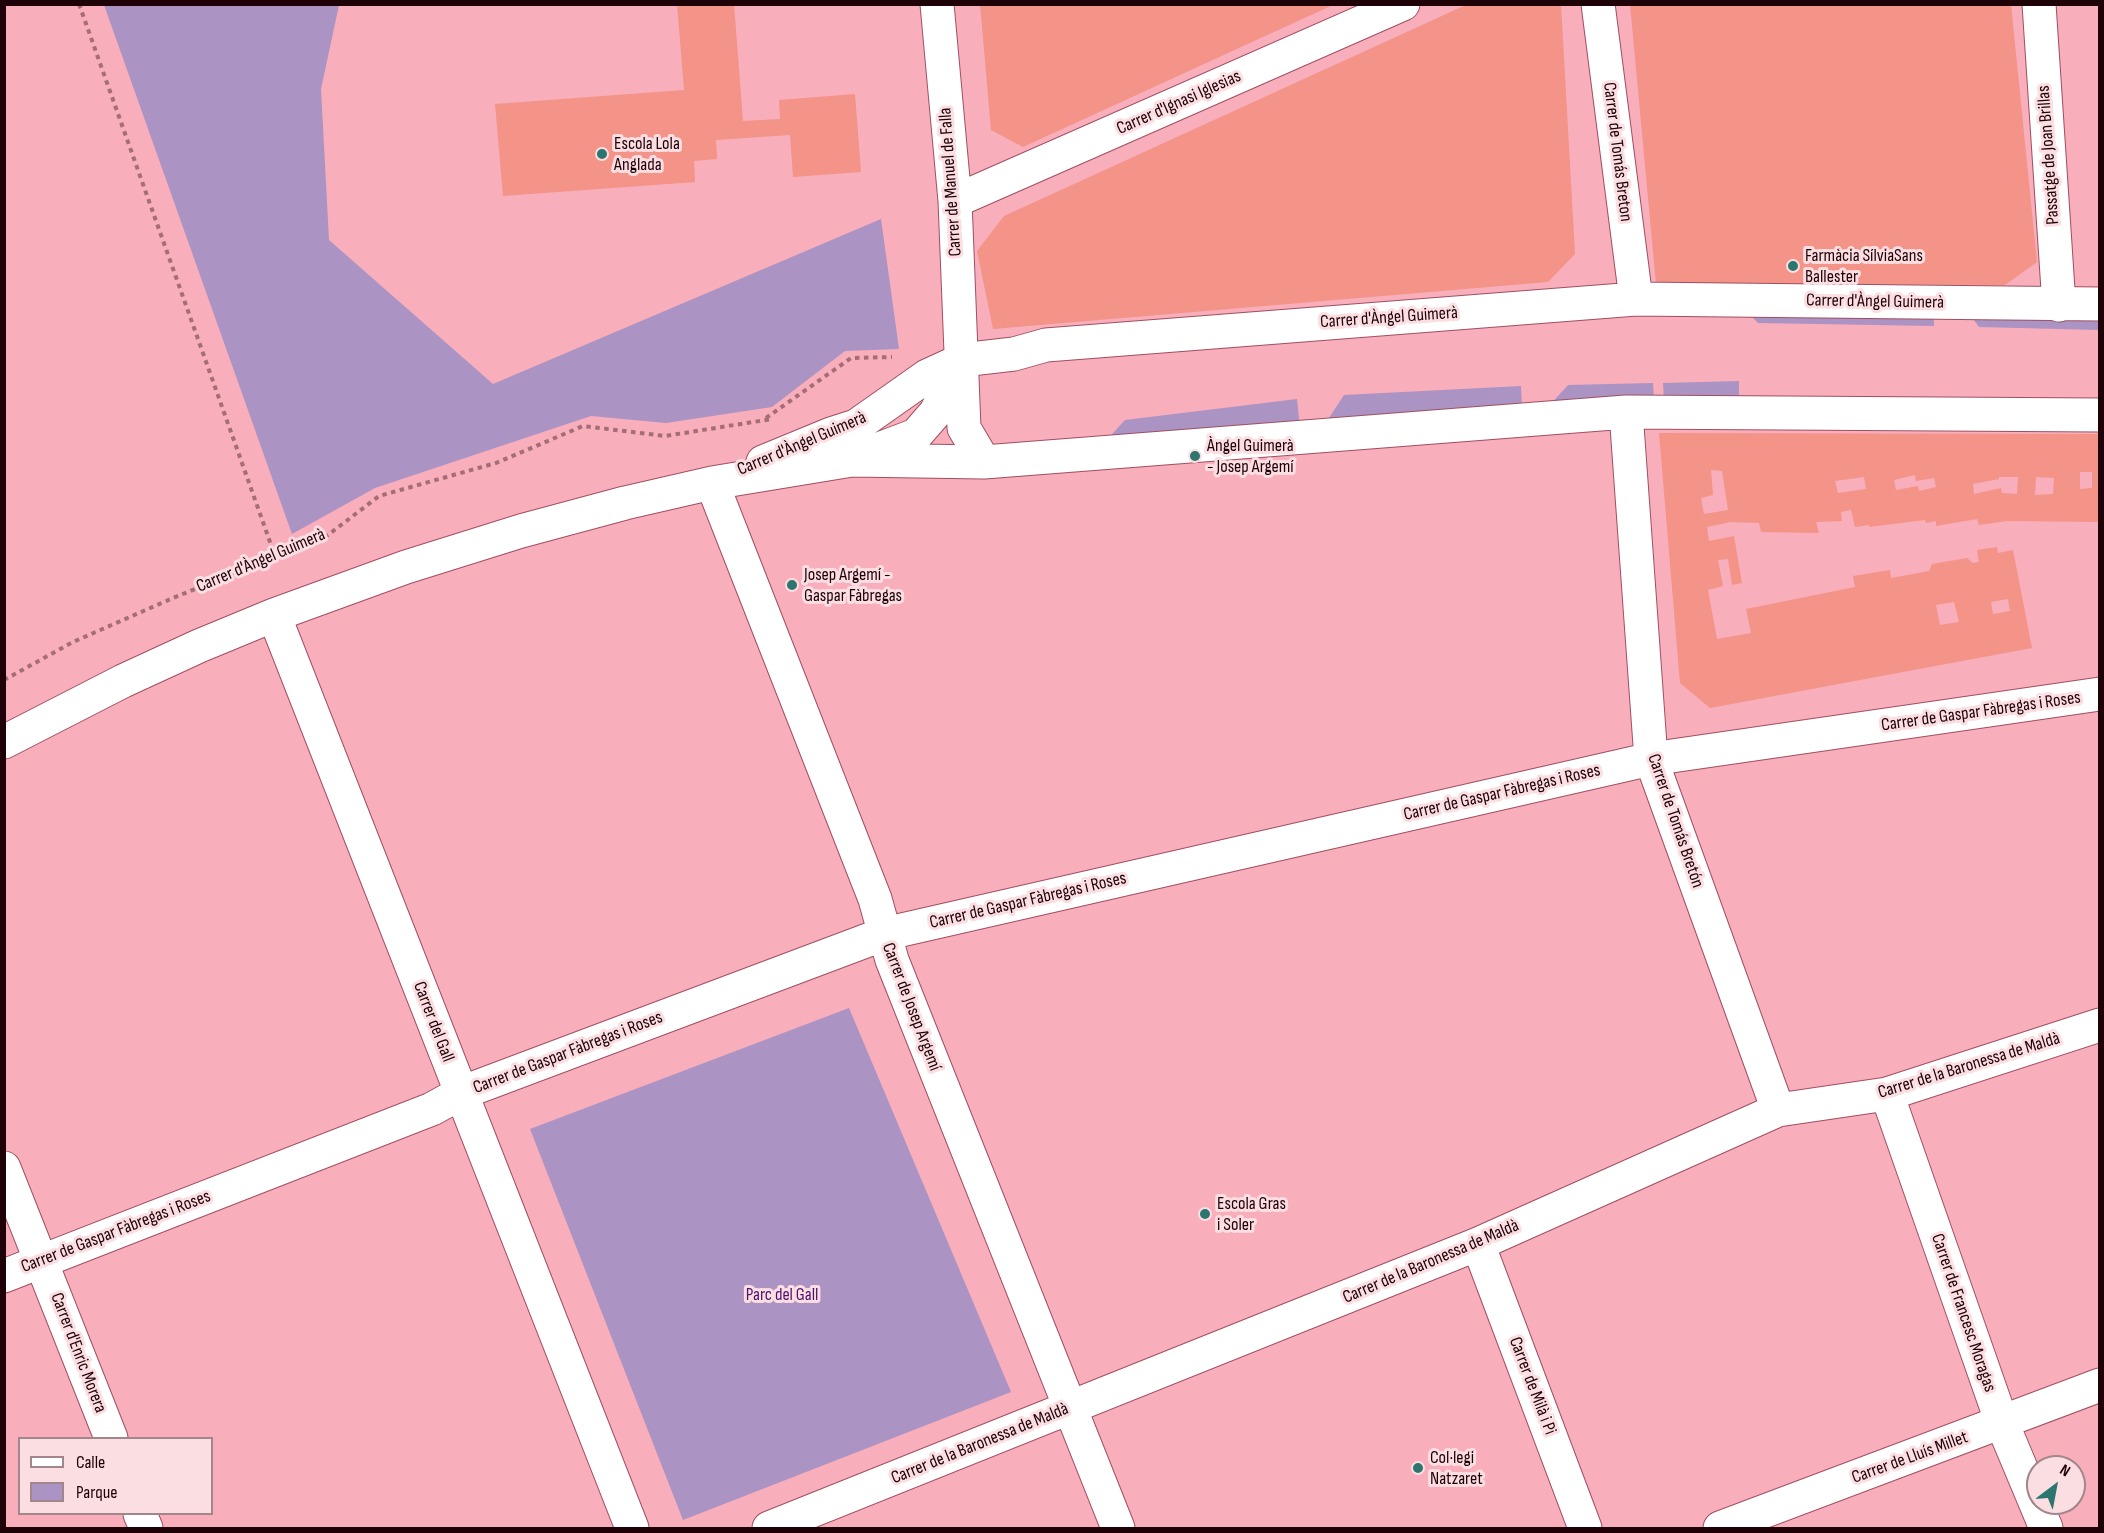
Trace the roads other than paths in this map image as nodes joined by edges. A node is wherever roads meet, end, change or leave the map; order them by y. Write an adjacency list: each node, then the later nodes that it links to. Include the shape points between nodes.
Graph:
1 (937, 4): 5 (street, Carrer de Manuel de Falla)
2 (1403, 4): 5 (street, Carrer d'Ignasi Iglesias)
3 (1598, 4): 6 (street, Carrer de Tomás Breton)
4 (2039, 4): 8 (street, Passatge de Joan Brillas)
5 (955, 201): 9 (street, Carrer de Manuel de Falla)
6 (1636, 299): 8 (street, Carrer d'Àngel Guimerà); 9 (street, Carrer d'Àngel Guimerà, via 1046,345 1014,354)
7 (2100, 304): 8 (street, Carrer d'Àngel Guimerà)
8 (2059, 305)
9 (962, 360): 12 (street, Carrer de Manuel de Falla, via 936,412 916,435); 13 (street, Carrer de Manuel de Falla, via 964,428); 14 (street, Carrer d'Àngel Guimerà, via 927,376 856,426)
10 (1626, 412): 11 (street, Carrer d'Àngel Guimerà); 13 (street, Carrer d'Àngel Guimerà); 18 (street, Carrer de Tomás Bretón)
11 (2100, 415)
12 (852, 460): 13 (street, Carrer d'Àngel Guimerà); 14 (street, Carrer d'Àngel Guimerà)
13 (984, 462)
14 (712, 483): 15 (street, Carrer d'Àngel Guimerà, via 521,531); 19 (street, Carrer de Josep Argemí, via 875,899)
15 (274, 615): 17 (street, Carrer d'Àngel Guimerà, via 123,681); 21 (street, Carrer del Gall)
16 (2100, 694): 18 (street, Carrer de Gaspar Fàbregas i Roses)
17 (4, 742)
18 (1651, 759): 19 (street, Carrer de Gaspar Fàbregas i Roses); 23 (street, Carrer de Tomás Bretón)
19 (884, 934): 21 (street, Carrer de Gaspar Fàbregas i Roses); 29 (street, Carrer de Josep Argemí)
20 (2100, 1025): 22 (street, Carrer de la Baronessa de Maldà)
21 (461, 1093): 26 (street, Carrer de Gaspar Fàbregas i Roses, via 432,1109); 32 (street, Carrer del Gall)
22 (1887, 1094): 23 (street, Carrer de la Baronessa de Maldà); 30 (street, Carrer de Francesc Moragas)
23 (1778, 1110): 25 (street, Carrer de la Baronessa de Maldà)
24 (4, 1168): 26 (street, Carrer d'Enric Morera)
25 (1478, 1244): 29 (street, Carrer de la Baronessa de Maldà); 35 (street, Carrer de Milà i Pi)
26 (41, 1262): 27 (street, Carrer de Gaspar Fàbregas i Roses); 31 (street, Carrer d'Enric Morera)
27 (4, 1276)
28 (2100, 1385): 30 (street, Carrer de Lluís Millet)
29 (1069, 1407): 33 (street, Carrer de la Baronessa de Maldà); 34 (street, Carrer de Josep Argemí)
30 (2001, 1423): 36 (street, Carrer de Lluís Millet); 37 (street, Carrer de Francesc Moragas)
31 (111, 1437)
32 (632, 1528)
33 (769, 1528)
34 (1118, 1528)
35 (1585, 1528)
36 (1720, 1528)
37 (2046, 1528)

